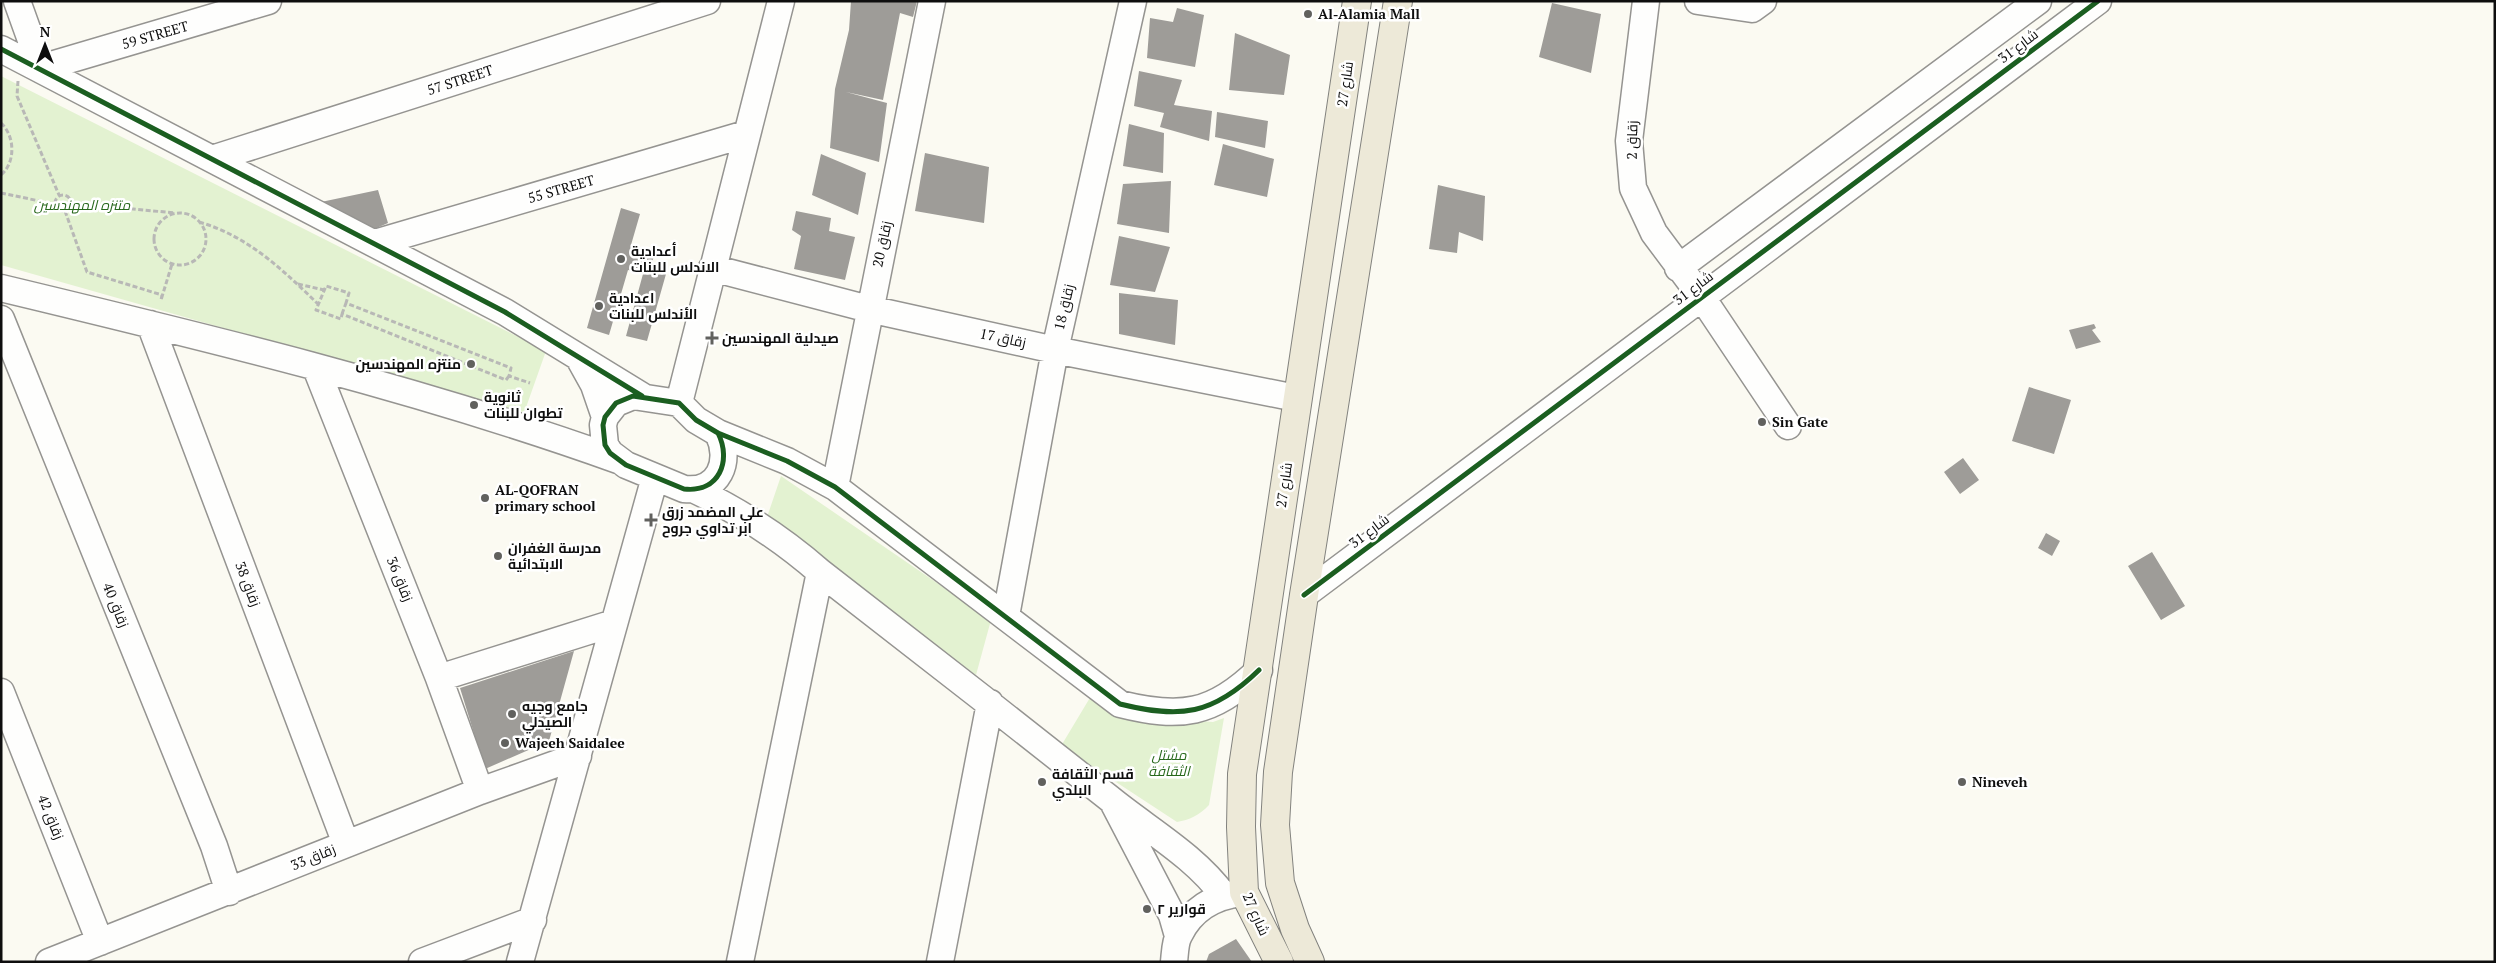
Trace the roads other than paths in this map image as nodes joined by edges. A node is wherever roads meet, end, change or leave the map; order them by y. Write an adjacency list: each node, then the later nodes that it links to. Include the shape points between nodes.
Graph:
1 (17, 1): 15 (street)
2 (708, 1): 17 (street, 57 STREET)
3 (781, 1): 16 (street)
4 (932, 1): 25 (street, زقاق 20)
5 (1133, 1): 28 (street, زقاق 18)
6 (1357, 1): 19 (main road, شارع 27)
7 (1398, 1): 20 (main road)
8 (1646, 1): 22 (street, زقاق 2, via 1630,141 1633,188 1654,232)
9 (1698, 1): 10 (street, via 1752,9)
10 (1763, 1)
11 (2038, 1): 22 (street, شارع 31)
12 (2098, 1): 24 (street, شارع 31)
13 (264, 2): 15 (street, 59 STREET)
14 (1, 49): 15 (street)
15 (41, 68): 17 (street)
16 (746, 134): 18 (street, 55 STREET); 21 (street)
17 (212, 159): 18 (street)
18 (376, 244): 29 (street, via 505,312)
19 (1320, 254): 20 (main road); 32 (main road, شارع 27)
20 (1358, 259): 43 (main road)
21 (712, 268): 25 (street, زقاق 17); 33 (street)
22 (1678, 268): 24 (street, زقاق 2)
23 (1, 288): 27 (street)
24 (1701, 296): 35 (street, زقاق 2); 43 (street, شارع 31)
25 (869, 309): 28 (street, زقاق 17); 40 (street, زقاق 20)
26 (1, 319): 54 (street, زقاق 40, via 214,846)
27 (150, 324): 30 (street); 53 (street, زقاق 38)
28 (1055, 350): 32 (street, زقاق 17); 44 (street, زقاق 18)
29 (577, 356): 31 (street); 34 (street, via 594,385)
30 (316, 368): 36 (street, via 438,400); 47 (street, زقاق 36)
31 (642, 396): 33 (street); 34 (street, via 616,403)
32 (1296, 398): 46 (main road, شارع 27)
33 (679, 402): 37 (street, via 696,420)
34 (604, 421): 36 (street, via 572,431); 38 (street, via 605,445)
35 (1788, 426)
36 (541, 432): 38 (street)
37 (718, 433): 40 (street, via 787,461); 41 (street, via 725,452 722,468 713,481)
38 (618, 460): 39 (street)
39 (655, 477): 41 (street); 45 (street)
40 (835, 487): 44 (street)
41 (695, 490): 42 (street, via 765,528)
42 (820, 572): 49 (street); 62 (street)
43 (1304, 595): 66 (main road, via 1278,772 1275,825 1280,882)
44 (1006, 616): 46 (street, via 1120,704 1141,709 1167,713 1193,711 1240,689)
45 (614, 623): 47 (street); 50 (street)
46 (1259, 670): 55 (main road, شارع 27, via 1242,774)
47 (439, 678): 51 (street, زقاق 36)
48 (1, 692): 58 (street, زقاق 42)
49 (990, 703): 52 (street); 63 (street)
50 (578, 756): 51 (street, زقاق 33); 56 (street)
51 (480, 791): 53 (street, زقاق 33)
52 (1112, 801): 55 (street, via 1168,842 1214,882); 57 (street, via 1172,915)
53 (346, 844): 54 (street, زقاق 33)
54 (229, 892): 58 (street, زقاق 33)
55 (1234, 894): 57 (street, via 1203,906); 65 (main road, شارع 27)
56 (532, 920): 60 (street); 61 (street)
57 (1178, 936): 64 (street)
58 (100, 942): 59 (street, زقاق 33)
59 (49, 962)
60 (422, 962)
61 (520, 962)
62 (740, 962)
63 (940, 962)
64 (1174, 962)
65 (1279, 962)
66 (1310, 962)

